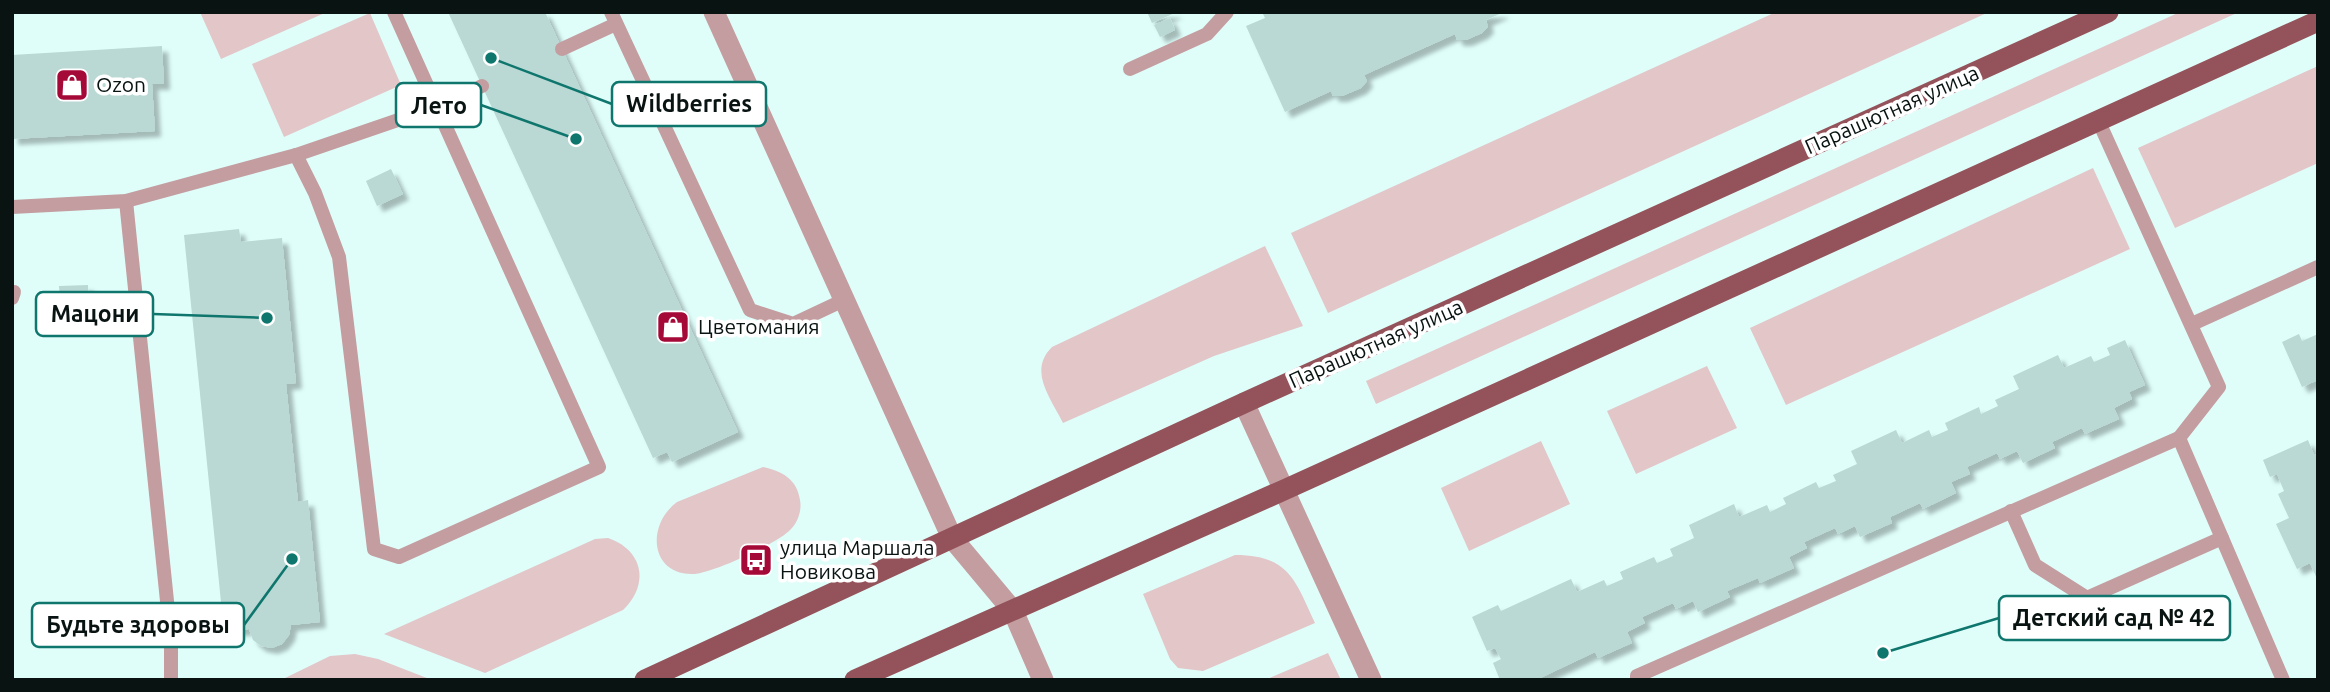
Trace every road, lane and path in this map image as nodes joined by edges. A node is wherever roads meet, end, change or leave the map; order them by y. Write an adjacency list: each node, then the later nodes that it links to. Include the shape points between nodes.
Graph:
1 (394, 12): 10 (lane)
2 (713, 12): 16 (street)
3 (1227, 12): 8 (lane, via 1207,34)
4 (2108, 12): 18 (main road, Парашютная улица)
5 (614, 18): 7 (lane); 16 (lane, via 750,310 793,324)
6 (2318, 21): 11 (main road)
7 (562, 49)
8 (1130, 69)
9 (482, 86): 10 (lane)
10 (436, 107): 12 (lane); 12 (lane, via 599,467 399,557 374,550 339,257)
11 (2098, 120): 17 (lane); 20 (main road)
12 (296, 155): 13 (lane)
13 (126, 201): 14 (lane); 25 (lane, via 171,640)
14 (12, 207)
15 (2318, 267): 17 (lane)
16 (844, 300): 22 (street)
17 (2192, 324): 19 (lane, via 2219,387)
18 (1244, 403): 20 (street); 22 (main road, Парашютная улица)
19 (2179, 438): 21 (lane); 23 (lane)
20 (1284, 490): 24 (main road); 29 (street)
21 (2011, 511): 23 (lane, via 2035,565 2087,598); 30 (lane, via 1637,676)
22 (952, 538): 24 (street); 26 (main road, Парашютная улица)
23 (2222, 538): 31 (lane)
24 (1013, 611): 27 (main road); 28 (street)
25 (171, 680)
26 (645, 680)
27 (855, 680)
28 (1043, 680)
29 (1371, 680)
30 (1637, 680)
31 (2283, 680)

